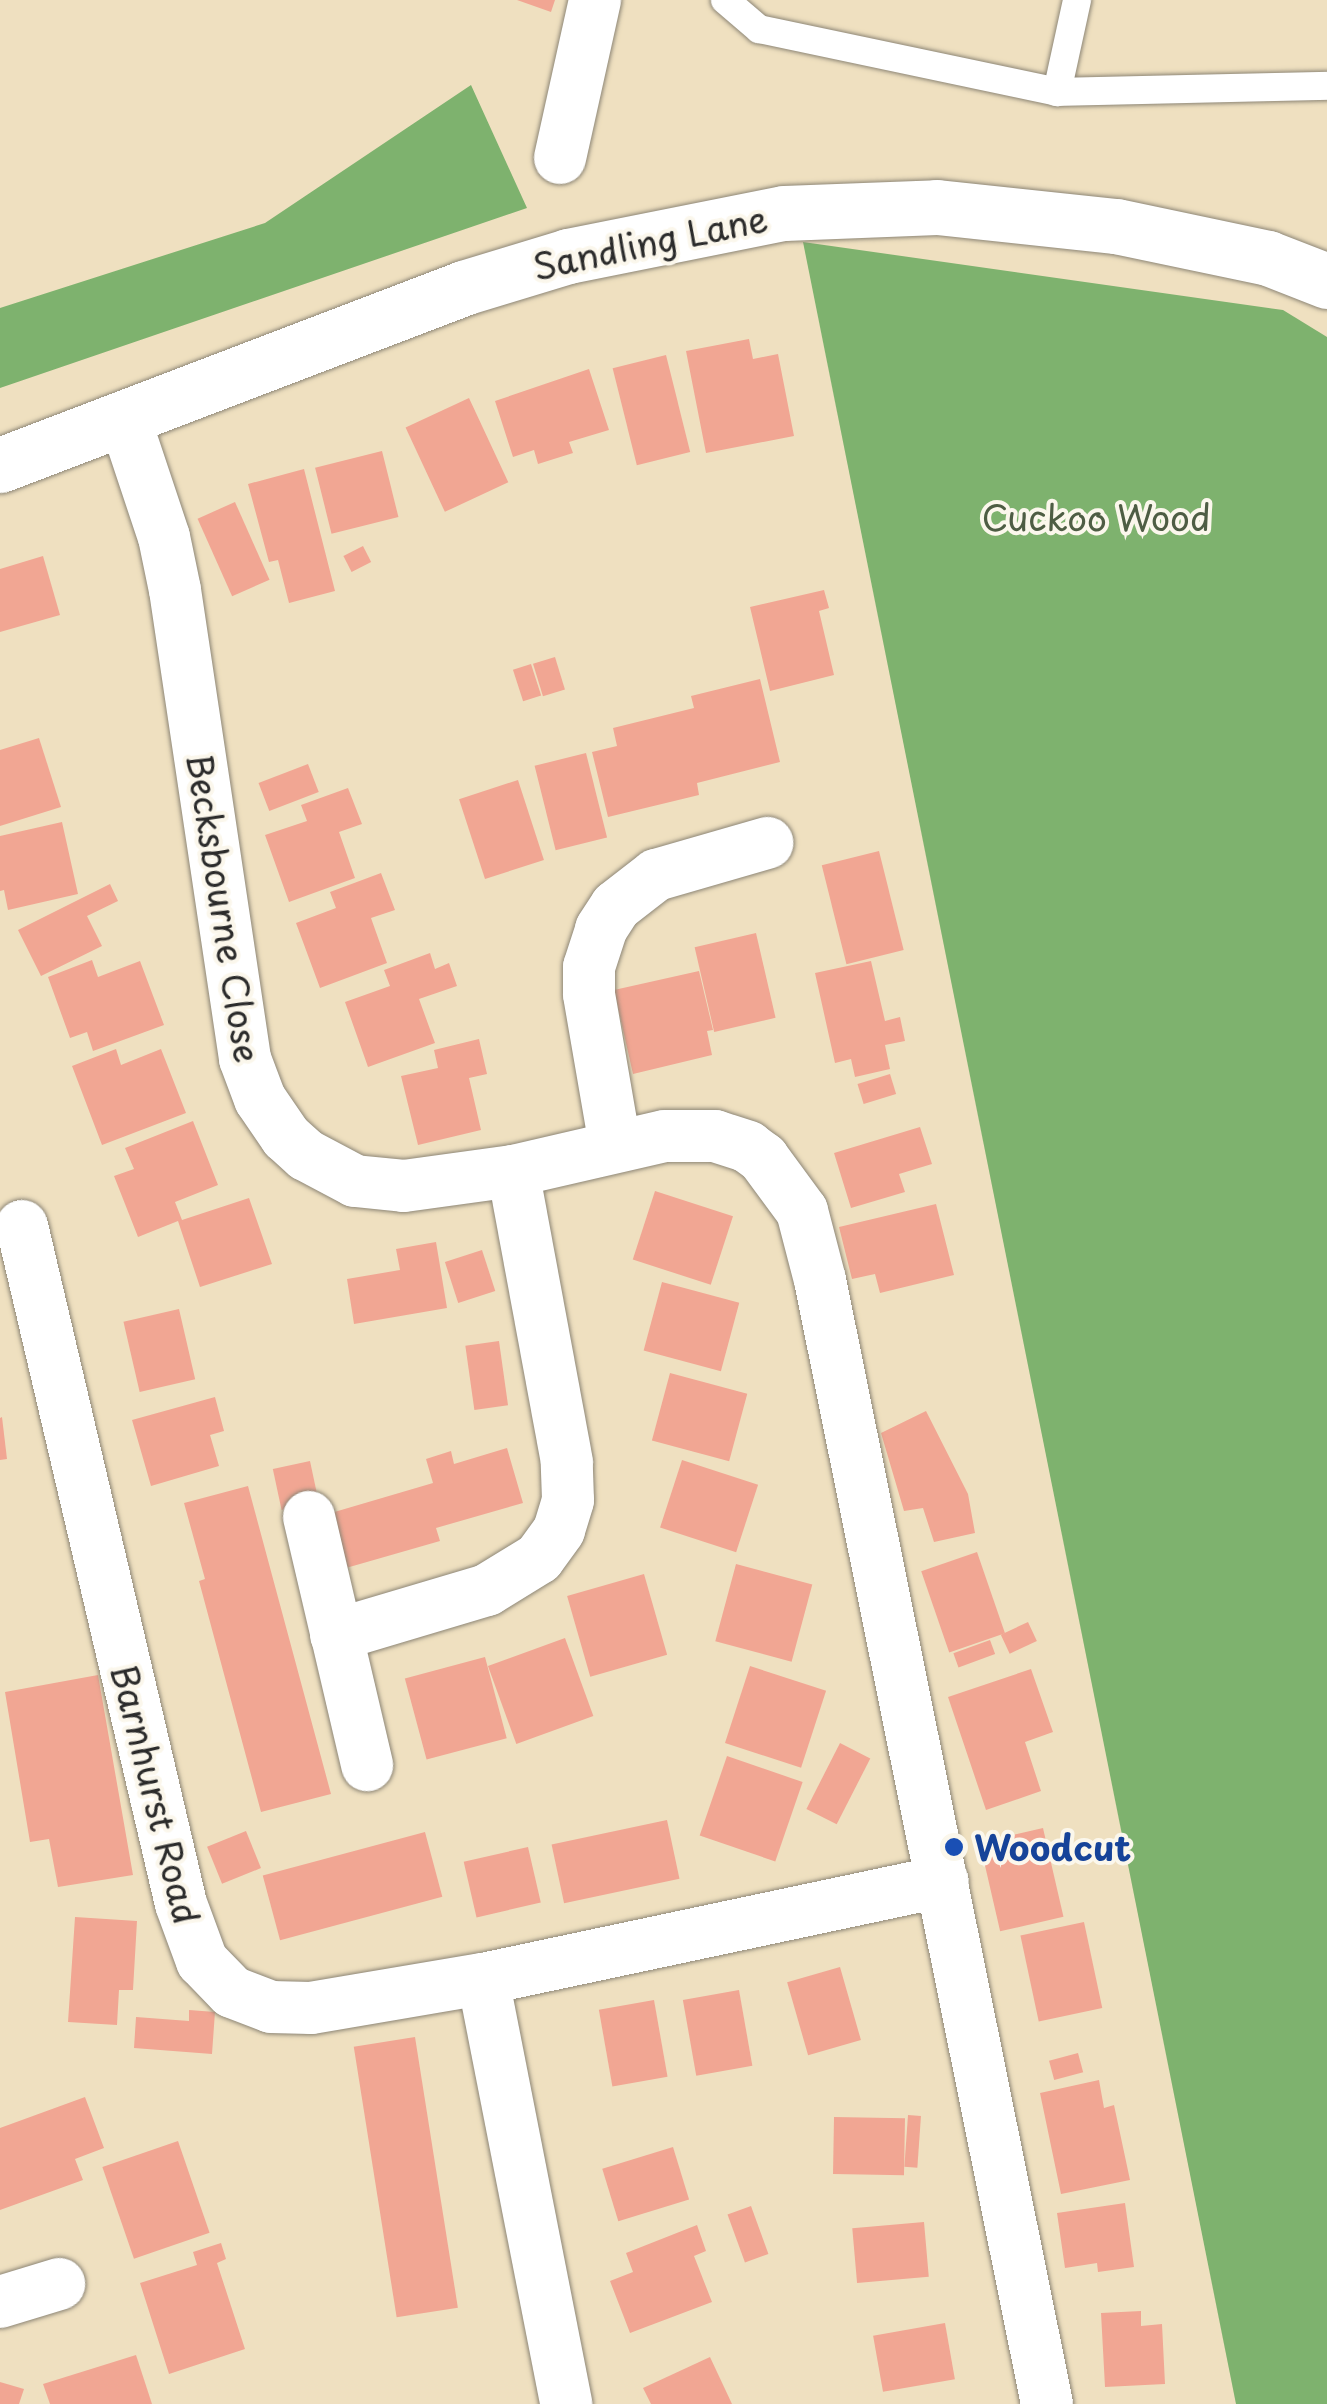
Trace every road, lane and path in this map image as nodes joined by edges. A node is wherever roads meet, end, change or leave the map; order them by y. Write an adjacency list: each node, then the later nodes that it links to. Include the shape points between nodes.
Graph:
1 (595, 0): 6 (street)
2 (725, 0): 5 (lane, via 759,30)
3 (1077, 0): 5 (lane)
4 (1327, 86): 5 (lane)
5 (1056, 92)
6 (560, 158)
7 (1327, 281): 8 (street, Sandling Lane, via 1268,258 1064,220 937,207 784,213 695,227 515,272)
8 (124, 417): 9 (street, Sandling Lane); 12 (street, Becksbourne Close, via 175,590 245,1059 260,1099 306,1156 354,1182 404,1186)
9 (0, 464)
10 (767, 843): 11 (street, via 656,875 616,906 601,929 589,994)
11 (615, 1145): 12 (street); 17 (street, via 694,1134 733,1140 764,1158 802,1211)
12 (513, 1170): 15 (street, via 567,1462 568,1500 558,1530 539,1558 488,1590)
13 (22, 1226): 18 (street, Barnhurst Road, via 180,1904 202,1961 232,1992 271,2006 311,2008)
14 (309, 1517): 15 (street)
15 (336, 1634): 16 (street)
16 (367, 1764)
17 (944, 1881): 18 (street, Barnhurst Road); 22 (street)
18 (483, 1979): 21 (street)
19 (59, 2284): 20 (street)
20 (0, 2302)
21 (566, 2404)
22 (1047, 2404)

